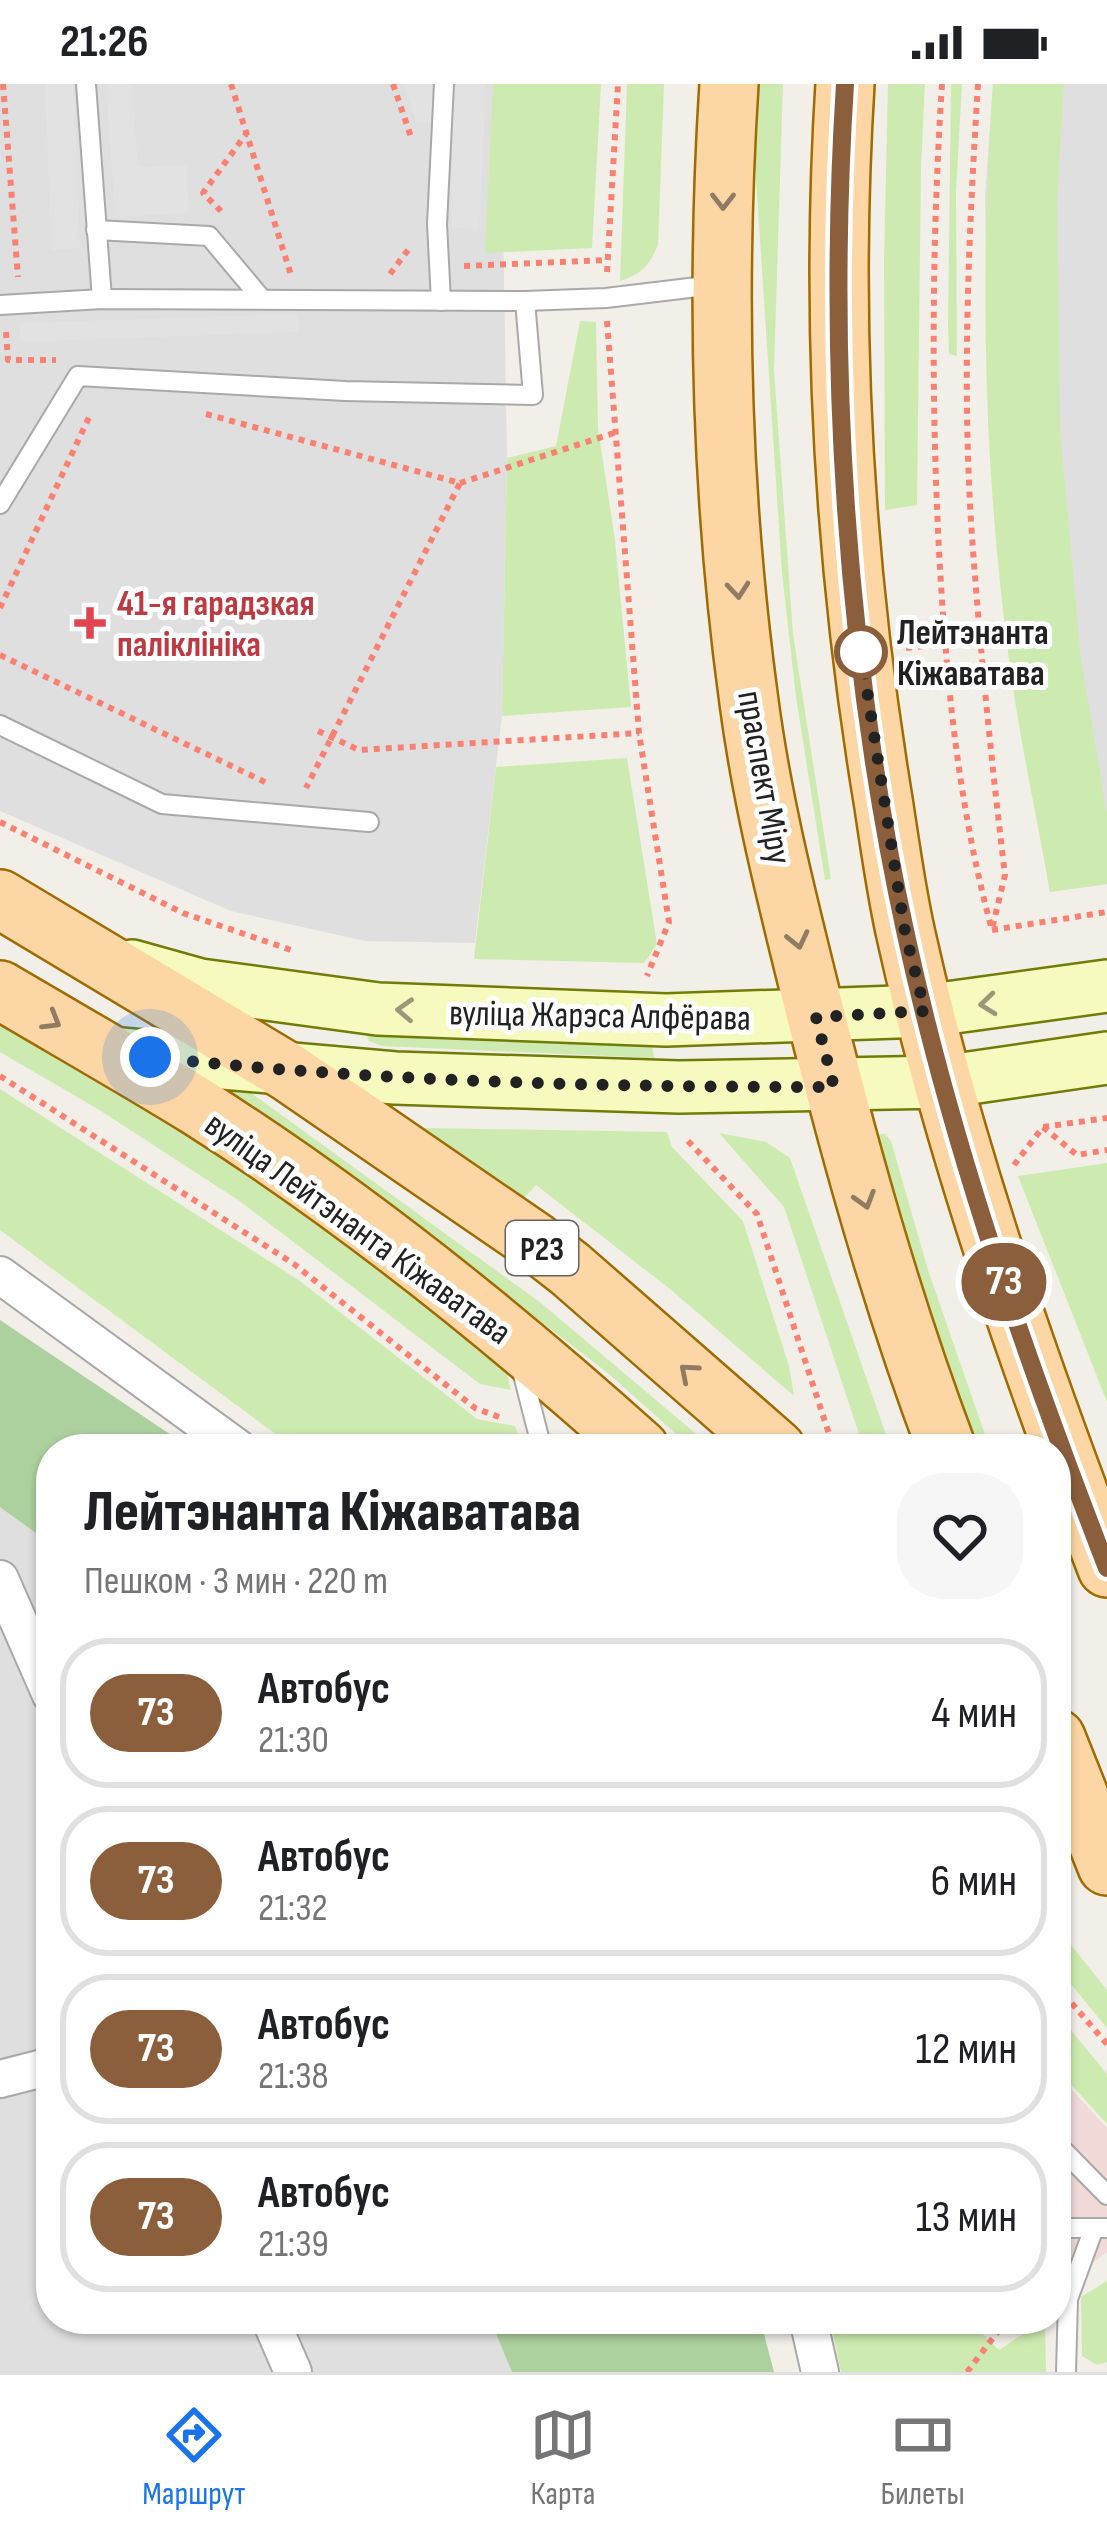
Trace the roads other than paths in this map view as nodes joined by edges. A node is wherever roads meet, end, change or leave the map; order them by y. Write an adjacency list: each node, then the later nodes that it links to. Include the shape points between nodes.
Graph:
1 (86, 84): 5 (lane)
2 (444, 84): 9 (lane)
3 (729, 84): 6 (main road, праспект Міру, one-way to 6)
4 (845, 84): 20 (main road, via 841,440 864,688)
5 (96, 230): 7 (lane, via 209,236); 8 (lane)
6 (723, 284): 10 (lane); 21 (main road, праспект Міру, one-way to 21, via 725,446 748,702)
7 (261, 298): 8 (lane); 9 (lane)
8 (102, 299): 11 (lane)
9 (441, 301): 10 (lane)
10 (525, 302): 12 (lane, via 533,395 78,376)
11 (0, 305)
12 (0, 504)
13 (0, 725): 14 (lane, via 162,804)
14 (369, 822)
15 (5, 902): 16 (main road, Р23); 17 (main road, via 20,953 18,967)
16 (97, 957): 21 (main road, вуліца Жарэса Алфёрава, one-way to 16, via 379,1009 200,985); 24 (main road, Р23)
17 (0, 980)
18 (1107, 986): 20 (main road, вуліца Жарэса Алфёрава, one-way to 20)
19 (0, 990): 22 (main road, вуліца Лейтэнанта Кіжаватава / Р23, one-way to 22)
20 (925, 1011): 21 (main road, вуліца Жарэса Алфёрава); 25 (main road)
21 (816, 1017): 26 (main road, праспект Міру)
22 (104, 1052): 24 (main road, вуліца Жарэса Алфёрава); 28 (main road, вуліца Лейтэнанта Кіжаватава / Р23, via 359,1217)
23 (1107, 1058): 25 (main road, вуліца Жарэса Алфёрава)
24 (288, 1072): 26 (main road, вуліца Жарэса Алфёрава); 32 (main road, Р23, one-way to 24, via 570,1269)
25 (943, 1082): 26 (main road, вуліца Жарэса Алфёрава); 34 (main road)
26 (834, 1087): 33 (main road, праспект Міру, one-way to 33)
27 (0, 1275): 29 (street)
28 (514, 1335): 30 (lane); 31 (main road, вуліца Лейтэнанта Кіжаватава / Р23)
29 (218, 1434)
30 (538, 1434)
31 (623, 1434)
32 (759, 1434)
33 (942, 1434)
34 (1056, 1434)
35 (1071, 1474): 36 (main road)
36 (1107, 1568)
37 (0, 1579): 38 (street)
38 (36, 1661)
39 (1071, 1732): 40 (main road)
40 (1107, 1772)
41 (1071, 1776): 43 (main road)
42 (1071, 1848): 44 (main road)
43 (1107, 1866)
44 (1107, 1890)
45 (36, 2070): 46 (street)
46 (0, 2079)
47 (1071, 2158): 48 (lane)
48 (1107, 2195)
49 (1071, 2217): 50 (lane)
50 (1101, 2228): 51 (lane); 52 (lane)
51 (1071, 2229)
52 (1071, 2293)
53 (277, 2334): 56 (street)
54 (811, 2334): 57 (street)
55 (1067, 2334): 58 (lane)
56 (293, 2372)
57 (820, 2372)
58 (1066, 2372)

